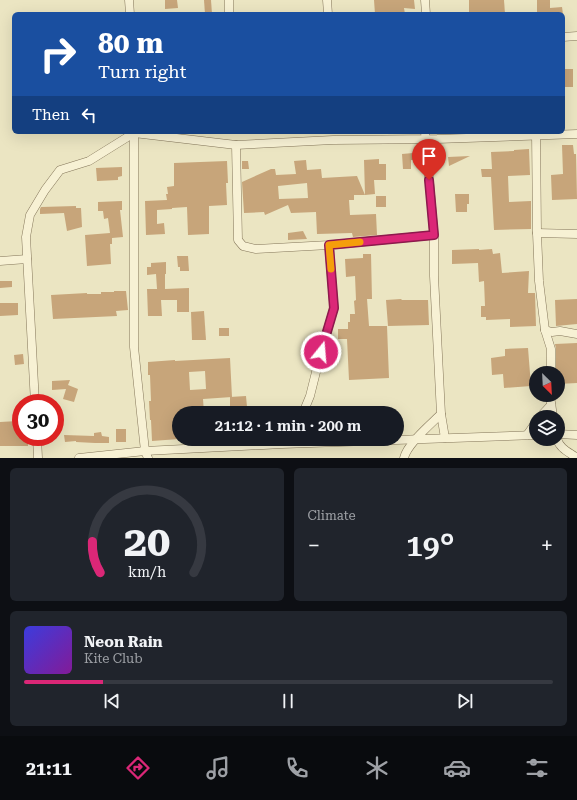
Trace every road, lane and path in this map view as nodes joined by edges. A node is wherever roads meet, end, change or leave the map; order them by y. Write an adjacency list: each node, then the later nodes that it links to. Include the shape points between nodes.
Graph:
1 (129, 0): 5 (street)
2 (229, 0): 6 (street)
3 (327, 0): 7 (street)
4 (425, 0): 8 (street)
5 (130, 12)
6 (229, 12)
7 (328, 12)
8 (426, 12)
9 (577, 36): 10 (street)
10 (565, 37)
11 (132, 134): 23 (street, via 88,161 60,170 30,216 26,237)
12 (134, 134): 44 (street, via 134,347)
13 (142, 134): 18 (street)
14 (536, 134): 15 (street); 16 (street); 19 (street)
15 (577, 134)
16 (425, 135): 17 (street); 21 (street)
17 (333, 136): 18 (street)
18 (236, 145): 22 (street, via 238,240 243,246 256,249)
19 (537, 233): 20 (street); 25 (street)
20 (577, 234)
21 (434, 235): 22 (street); 34 (street)
22 (329, 245): 31 (street, via 334,308)
23 (27, 259): 24 (street); 28 (street)
24 (0, 261)
25 (545, 330): 26 (street); 27 (street, via 551,349)
26 (577, 334)
27 (551, 366)
28 (34, 394)
29 (551, 402): 30 (street)
30 (551, 405): 32 (street); 33 (street)
31 (306, 406)
32 (546, 410)
33 (552, 410)
34 (441, 414): 38 (street); 40 (street)
35 (565, 434): 37 (street)
36 (529, 435): 38 (street)
37 (577, 435)
38 (445, 438): 40 (street)
39 (404, 439): 40 (street)
40 (415, 439): 47 (street)
41 (37, 446): 45 (street)
42 (234, 446): 44 (street)
43 (561, 446): 48 (street)
44 (146, 455): 46 (street)
45 (38, 458)
46 (79, 458)
47 (404, 458)
48 (577, 458)

